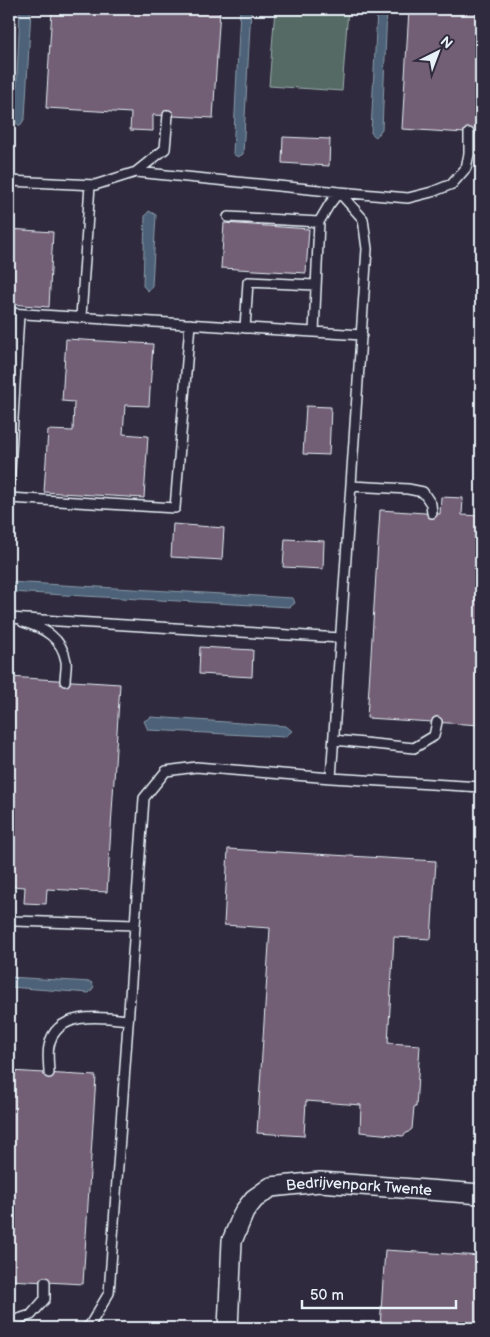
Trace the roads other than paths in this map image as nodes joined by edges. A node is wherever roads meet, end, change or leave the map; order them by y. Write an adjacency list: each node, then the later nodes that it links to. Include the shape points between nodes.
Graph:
1 (168, 115): 3 (lane, via 165,148)
2 (468, 134): 6 (lane, via 466,168 452,184 408,198)
3 (136, 172): 5 (lane); 6 (lane)
4 (9, 181): 5 (lane)
5 (90, 185): 12 (lane)
6 (339, 192): 8 (lane); 16 (lane, via 363,219 368,249)
7 (228, 217): 8 (lane)
8 (319, 222): 9 (lane)
9 (315, 285): 14 (lane, via 248,282); 15 (lane)
10 (9, 313): 11 (lane)
11 (18, 314): 12 (lane); 18 (lane)
12 (81, 317): 13 (lane)
13 (190, 324): 14 (lane); 19 (lane, via 175,508)
14 (245, 328): 15 (lane)
15 (314, 332): 16 (lane)
16 (362, 335): 17 (lane)
17 (351, 486): 20 (lane, via 423,492 432,504); 22 (lane)
18 (9, 488)
19 (9, 498)
20 (432, 513)
21 (9, 618): 22 (lane); 23 (lane, via 38,626 58,640 66,661)
22 (341, 638): 25 (lane)
23 (65, 682)
24 (437, 722): 25 (lane, via 434,736 414,748)
25 (334, 740): 26 (lane)
26 (332, 778): 27 (lane); 29 (lane, via 196,767 166,771 144,798)
27 (481, 787)
28 (9, 919): 29 (lane)
29 (135, 925): 30 (lane)
30 (128, 1020): 31 (lane, via 95,1016 71,1020 56,1031 49,1046); 35 (lane, via 110,1293)
31 (49, 1073)
32 (481, 1194): 36 (street, Bedrijvenpark Twente, via 320,1182 271,1187 254,1199 244,1212 232,1241)
33 (45, 1282): 34 (lane, via 45,1299 32,1315)
34 (9, 1322)
35 (86, 1328)
36 (228, 1328)

